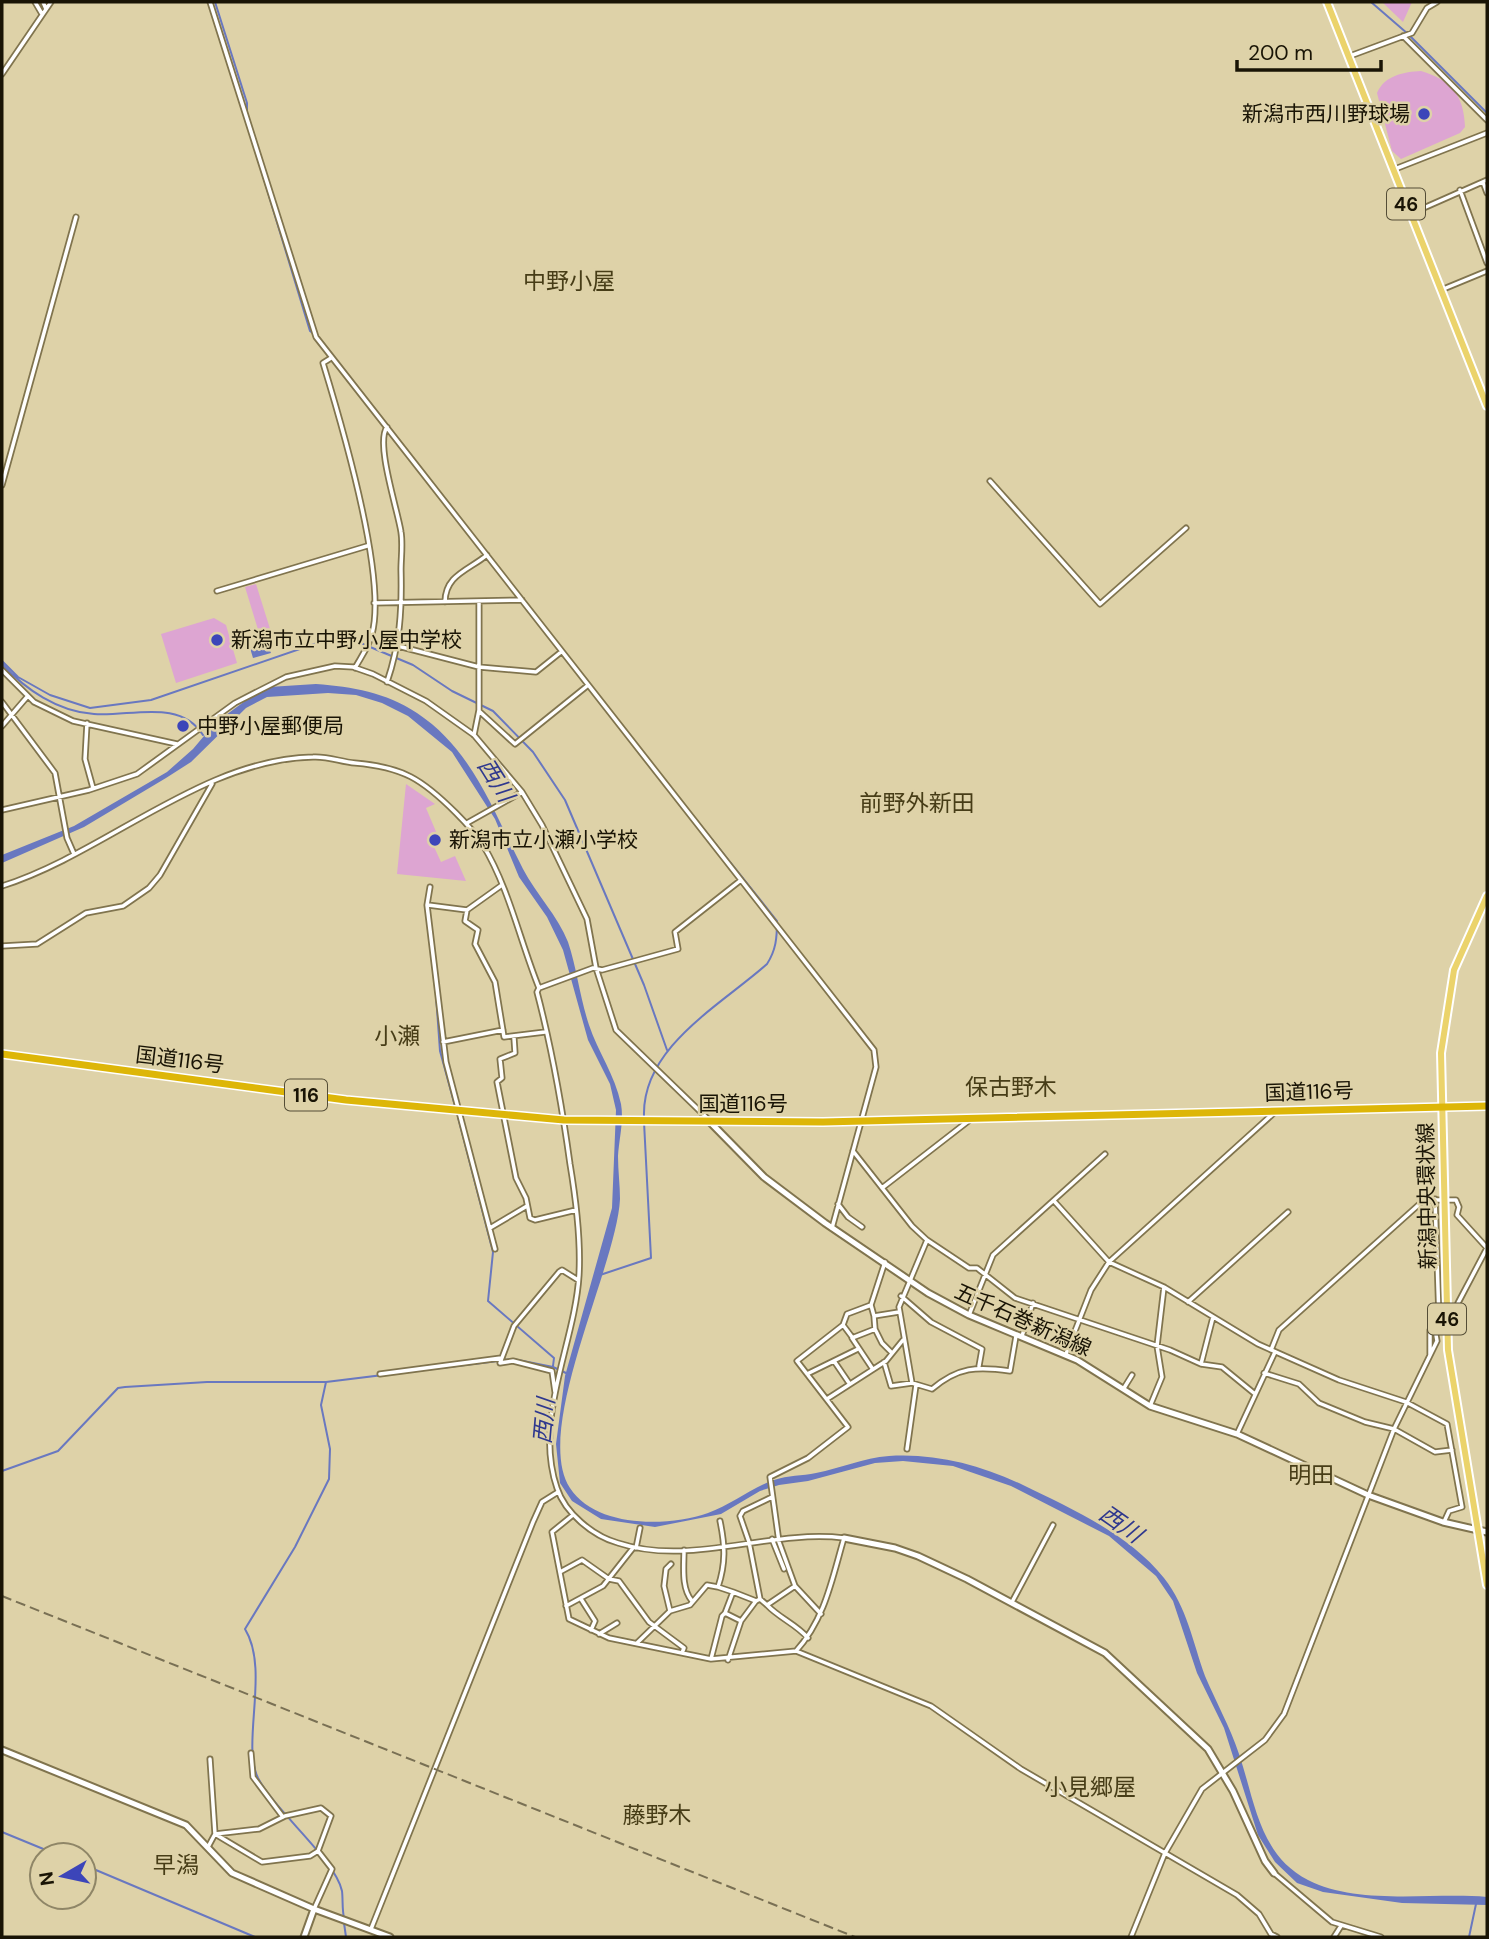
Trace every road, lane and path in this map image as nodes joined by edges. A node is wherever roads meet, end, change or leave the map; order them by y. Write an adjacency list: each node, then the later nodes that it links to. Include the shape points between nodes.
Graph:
1 (35, 2): 8 (street)
2 (43, 2): 7 (street)
3 (51, 2): 7 (street)
4 (210, 2): 23 (street, via 313,330)
5 (1326, 2): 10 (main road, 46)
6 (1437, 2): 9 (street, via 1427,8 1417,28)
7 (46, 9): 8 (street)
8 (42, 14): 11 (street)
9 (1404, 36): 10 (street); 12 (street)
10 (1350, 56): 14 (main road, 46)
11 (2, 74)
12 (1487, 120)
13 (1487, 133): 14 (street)
14 (1393, 170): 18 (main road, 46)
15 (1485, 181): 16 (street); 17 (street)
16 (1460, 190): 18 (street); 20 (street)
17 (1487, 192)
18 (1410, 214): 22 (main road, 46)
19 (76, 217): 27 (street)
20 (1487, 263)
21 (1487, 271): 22 (street)
22 (1441, 290): 24 (main road, 46)
23 (331, 358): 25 (street); 29 (street, via 323,363 345,435)
24 (1487, 406)
25 (387, 427): 30 (street); 35 (street, via 385,447 402,535)
26 (990, 481): 28 (street, via 1100,604)
27 (2, 485)
28 (1186, 528)
29 (367, 546): 31 (street); 36 (street)
30 (487, 555): 32 (street); 33 (street, via 450,580)
31 (217, 591)
32 (522, 600): 34 (street); 38 (street)
33 (445, 601): 34 (street); 35 (street)
34 (479, 601): 39 (street)
35 (402, 602): 36 (street); 37 (street)
36 (374, 603): 40 (street, via 372,636)
37 (398, 646): 39 (street); 42 (street)
38 (561, 652): 39 (street, via 536,672); 43 (street)
39 (479, 667): 46 (street)
40 (355, 668): 42 (street); 51 (street, via 312,670 266,685)
41 (2, 670): 44 (street)
42 (387, 682): 50 (street, via 426,701)
43 (587, 686): 46 (street, via 515,744); 59 (street)
44 (27, 697): 47 (street); 48 (street, via 73,721)
45 (2, 702): 47 (street)
46 (479, 711): 50 (street)
47 (14, 715): 49 (street); 55 (street, via 55,773)
48 (87, 723): 51 (street); 53 (street, via 85,759)
49 (2, 726)
50 (474, 735): 54 (street)
51 (177, 744): 53 (street, via 137,774)
52 (213, 782): 57 (street, via 244,769 308,757 383,765 421,781); 58 (street); 66 (street, via 149,888 123,906 86,913 37,944)
53 (93, 788): 55 (street)
54 (522, 792): 57 (street); 67 (street, via 581,905)
55 (62, 796): 56 (street); 58 (street, via 64,824)
56 (2, 810)
57 (467, 823): 60 (street)
58 (74, 855): 61 (street)
59 (741, 880): 67 (street, via 675,932 678,949); 80 (street, via 874,1051 876,1067)
60 (502, 885): 65 (street); 68 (street)
61 (2, 886)
62 (430, 887): 64 (street)
63 (1487, 896): 75 (main road, 新潟中央環状線 / 46, via 1462,947 1447,1000)
64 (428, 905): 65 (street); 72 (street)
65 (467, 910): 69 (street, via 465,921 478,930 476,948 495,982)
66 (2, 946)
67 (596, 968): 68 (street); 82 (street, via 619,1035)
68 (539, 988): 70 (street)
69 (503, 1030): 71 (street, via 504,1038); 72 (street)
70 (545, 1032): 71 (street); 81 (street)
71 (514, 1038): 78 (street, via 515,1052 500,1059 502,1078 497,1082)
72 (443, 1042): 76 (street)
73 (2, 1054): 76 (highway, 国道116号 / 116)
74 (1487, 1105): 75 (highway, 国道116号 / 116)
75 (1442, 1106): 77 (highway, 国道116号 / 116); 87 (main road, 新潟中央環状線 / 46)
76 (458, 1111): 78 (highway, 国道116号 / 116); 94 (street)
77 (1276, 1111): 79 (highway, 国道116号 / 116); 99 (street)
78 (504, 1115): 81 (highway, 国道116号 / 116); 90 (street, via 516,1178)
79 (973, 1117): 80 (highway, 国道116号 / 116); 85 (street)
80 (861, 1119): 82 (highway, 国道116号 / 116); 83 (street)
81 (564, 1120): 82 (highway, 国道116号 / 116); 91 (street)
82 (709, 1121): 95 (street, 五千石巻新潟線, via 764,1177)
83 (853, 1151): 85 (street); 89 (street)
84 (1105, 1154): 88 (street)
85 (882, 1188): 96 (street)
86 (1435, 1199): 87 (street); 121 (street, via 1424,1200 1279,1330); 124 (street, via 1440,1318 1430,1330)
87 (1444, 1199): 114 (main road, 新潟中央環状線 / 46); 114 (street, via 1456,1200 1460,1207 1457,1215 1487,1248 1458,1303 1458,1324)
88 (1054, 1201): 99 (street); 100 (street, via 993,1255)
89 (838, 1204): 93 (street); 95 (street)
90 (528, 1206): 91 (street, via 530,1218 535,1220); 94 (street)
91 (576, 1210): 101 (street)
92 (1288, 1212): 106 (street)
93 (862, 1227)
94 (490, 1228): 97 (street)
95 (832, 1228): 98 (street, 五千石巻新潟線)
96 (927, 1240): 100 (street, via 968,1268); 102 (street)
97 (495, 1250)
98 (885, 1262): 102 (street, 五千石巻新潟線); 107 (street)
99 (1109, 1262): 103 (street); 112 (street)
100 (984, 1273): 105 (street, via 1014,1298); 109 (street)
101 (579, 1280): 125 (street, via 559,1272 514,1326); 138 (street)
102 (909, 1280): 104 (street); 109 (street, 五千石巻新潟線)
103 (1164, 1287): 106 (street); 119 (street)
104 (901, 1296): 108 (street); 129 (street, via 930,1322 982,1349)
105 (1033, 1303): 112 (street); 116 (street)
106 (1187, 1303): 111 (street)
107 (871, 1305): 110 (street); 113 (street, via 847,1314)
108 (899, 1312): 110 (street); 118 (street)
109 (970, 1315): 116 (street, 五千石巻新潟線)
110 (874, 1316): 115 (street)
111 (1213, 1317): 121 (street); 128 (street)
112 (1080, 1318): 119 (street); 123 (street)
113 (843, 1325): 117 (street); 133 (street, via 797,1361)
114 (1447, 1326): 124 (street, via 1435,1329 1437,1341); 155 (main road, 新潟中央環状線 / 46, via 1453,1393)
115 (876, 1329): 117 (street); 122 (street)
116 (1019, 1335): 123 (street, 五千石巻新潟線); 129 (street, via 1010,1371)
117 (852, 1338): 120 (street)
118 (903, 1340): 122 (street); 136 (street)
119 (1157, 1346): 128 (street); 142 (street, via 1161,1377)
120 (859, 1348): 126 (street); 130 (street)
121 (1273, 1351): 131 (street); 141 (street)
122 (891, 1352): 127 (street)
123 (1066, 1354): 137 (street, 五千石巻新潟線)
124 (1430, 1356): 141 (street)
125 (501, 1358): 132 (street); 138 (street, via 500,1363 513,1361 552,1371)
126 (834, 1361): 133 (street); 135 (street)
127 (884, 1362): 130 (street); 136 (street, via 891,1386)
128 (1201, 1364): 139 (street, via 1222,1367)
129 (979, 1366): 136 (street, via 932,1389)
130 (872, 1368): 135 (street)
131 (1264, 1373): 139 (street); 143 (street, via 1298,1384 1319,1403)
132 (380, 1374)
133 (807, 1374): 140 (street)
134 (1132, 1375): 137 (street)
135 (849, 1383): 140 (street)
136 (914, 1384): 145 (street)
137 (1124, 1388): 142 (street, 五千石巻新潟線)
138 (556, 1394): 147 (street, via 551,1447)
139 (1255, 1394): 144 (street)
140 (827, 1399): 148 (street, via 848,1427 808,1458 770,1478)
141 (1406, 1402): 143 (street); 146 (street, via 1447,1424)
142 (1150, 1406): 144 (street, 五千石巻新潟線)
143 (1394, 1429): 146 (street, via 1435,1452); 149 (street)
144 (1237, 1434): 149 (street, 五千石巻新潟線)
145 (907, 1449)
146 (1452, 1450): 152 (street, via 1462,1507 1448,1511)
147 (558, 1492): 150 (street); 204 (street, via 542,1503 533,1522)
148 (773, 1495): 157 (street); 160 (street, via 740,1516)
149 (1368, 1495): 152 (street, 五千石巻新潟線); 195 (street, via 1290,1703 1270,1735)
150 (573, 1515): 162 (street, via 602,1538); 166 (street, via 552,1532)
151 (720, 1521): 161 (street)
152 (1443, 1522): 155 (street, 五千石巻新潟線)
153 (1053, 1525): 175 (street)
154 (640, 1528): 162 (street)
155 (1478, 1531): 156 (street, 五千石巻新潟線); 168 (main road, 新潟中央環状線 / 46)
156 (1487, 1532)
157 (778, 1538): 158 (street); 159 (street); 169 (street)
158 (844, 1538): 175 (street, via 918,1556); 180 (street)
159 (772, 1539): 160 (street); 165 (street)
160 (749, 1542): 161 (street); 173 (street)
161 (725, 1546): 163 (street); 170 (street)
162 (634, 1548): 163 (street); 167 (street)
163 (684, 1550): 174 (street, via 684,1575)
164 (671, 1564): 178 (street, via 664,1586)
165 (784, 1569)
166 (559, 1572): 167 (street, via 582,1560); 177 (street)
167 (609, 1579): 172 (street); 183 (street, via 623,1585)
168 (1487, 1585)
169 (795, 1586): 176 (street); 180 (street)
170 (719, 1587): 171 (street); 174 (street, via 707,1585)
171 (733, 1592): 173 (street); 179 (street)
172 (580, 1599): 177 (street); 184 (street, via 595,1621)
173 (758, 1600): 176 (street); 181 (street)
174 (692, 1601): 178 (street, via 684,1609)
175 (1012, 1602): 195 (street, via 1121,1665 1198,1736)
176 (767, 1605): 186 (street)
177 (566, 1606): 184 (street, via 569,1619)
178 (670, 1611): 183 (street)
179 (725, 1613): 181 (street); 190 (street)
180 (821, 1614): 186 (street)
181 (741, 1620): 191 (street)
182 (617, 1623): 185 (street)
183 (654, 1623): 187 (street); 189 (street, via 684,1648)
184 (591, 1630): 185 (street)
185 (598, 1634): 187 (street)
186 (808, 1638): 188 (street)
187 (637, 1643): 189 (street)
188 (796, 1651): 191 (street); 200 (street, via 931,1706 1021,1769)
189 (682, 1653): 190 (street)
190 (711, 1659): 191 (street)
191 (729, 1660)
192 (2, 1750): 198 (street, via 177,1821 194,1830)
193 (251, 1753): 196 (street, via 253,1777)
194 (210, 1759): 197 (street)
195 (1223, 1773): 200 (street, via 1202,1789); 201 (street)
196 (283, 1817): 197 (street, via 259,1829); 199 (street, via 320,1808 331,1816)
197 (215, 1834): 198 (street); 199 (street, via 262,1862)
198 (208, 1847): 202 (street, via 232,1872)
199 (318, 1852): 202 (street, via 331,1869)
200 (1165, 1853): 207 (street); 208 (street, via 1237,1895)
201 (1274, 1873): 203 (street, via 1314,1910)
202 (314, 1909): 204 (street); 205 (street)
203 (1341, 1926): 209 (street); 210 (street)
204 (371, 1929): 206 (street)
205 (304, 1937)
206 (390, 1937)
207 (1131, 1937)
208 (1277, 1937)
209 (1334, 1937)
210 (1381, 1937)

